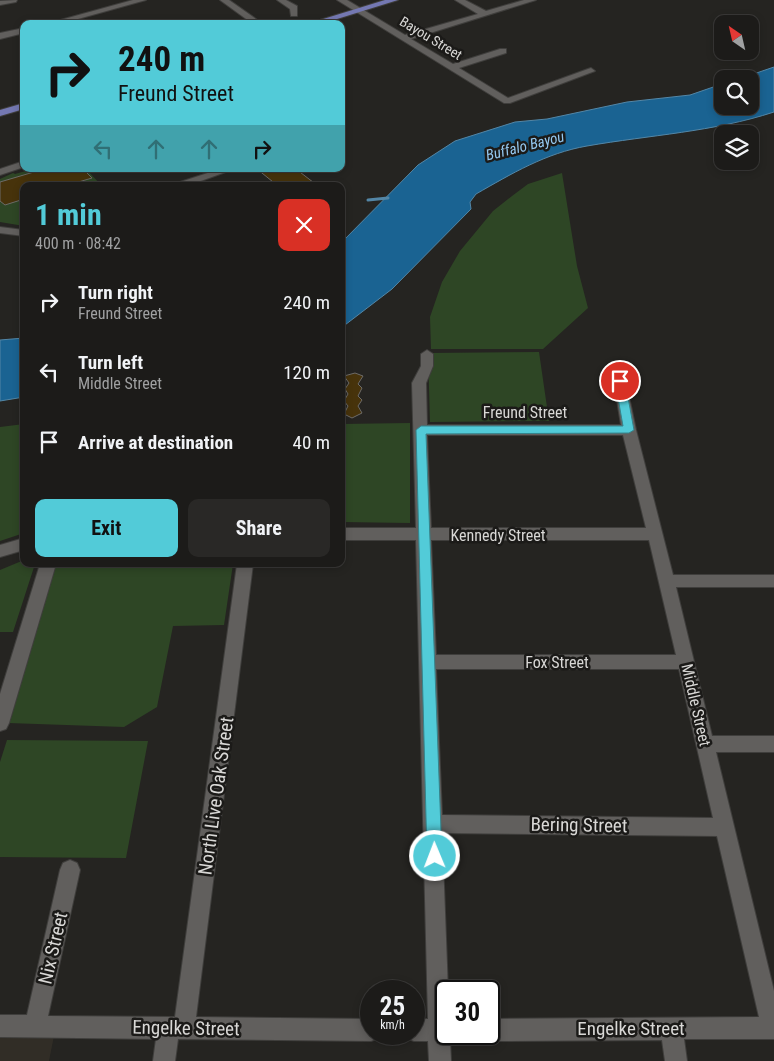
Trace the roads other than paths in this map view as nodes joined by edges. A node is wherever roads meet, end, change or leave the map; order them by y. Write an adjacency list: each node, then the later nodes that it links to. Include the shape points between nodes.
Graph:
1 (13, 0): 10 (street)
2 (106, 0): 11 (street)
3 (142, 0): 11 (street)
4 (224, 0): 16 (street)
5 (281, 0): 13 (street, via 294,8)
6 (341, 0): 12 (street, Bayou Street)
7 (394, 0): 12 (main road)
8 (459, 0): 14 (street)
9 (532, 0): 14 (street)
10 (0, 3)
11 (115, 7): 15 (street)
12 (358, 10): 17 (main road); 20 (street, Bayou Street)
13 (294, 14)
14 (485, 14): 20 (street)
15 (65, 20)
16 (253, 20)
17 (325, 20)
18 (20, 31): 19 (street)
19 (0, 36)
20 (405, 38): 22 (street, Bayou Street)
21 (503, 51): 22 (street)
22 (453, 67): 23 (street, Bayou Street, via 507,100)
23 (591, 71)
24 (20, 107): 25 (main road)
25 (0, 113)
26 (20, 165): 27 (street)
27 (0, 172)
28 (220, 172): 29 (street)
29 (190, 182)
30 (0, 230): 31 (street)
31 (20, 232)
32 (427, 354): 34 (street, via 427,366 420,383)
33 (620, 381): 35 (street, Middle Street)
34 (421, 430): 35 (street, Freund Street); 38 (street)
35 (629, 430): 37 (street, Middle Street)
36 (345, 534): 38 (street, Kennedy Street)
37 (655, 534): 38 (street, Kennedy Street); 43 (street, Middle Street)
38 (425, 535): 45 (street)
39 (20, 545): 40 (street)
40 (0, 551)
41 (47, 567): 47 (street)
42 (245, 567): 56 (street, North Live Oak Street)
43 (667, 581): 44 (street); 46 (street, Middle Street)
44 (774, 581)
45 (428, 662): 46 (street, Fox Street); 50 (street)
46 (686, 662): 48 (street, Middle Street)
47 (0, 723)
48 (705, 744): 49 (street); 51 (street, Middle Street)
49 (774, 744)
50 (434, 824): 51 (street, Bering Street); 53 (street)
51 (725, 827): 58 (street, Middle Street)
52 (70, 870): 55 (street, Nix Street)
53 (440, 980)
54 (0, 1026): 55 (street, Engelke Street)
55 (35, 1026): 56 (street, Engelke Street)
56 (177, 1028): 59 (street, Engelke Street); 62 (street, North Live Oak Street)
57 (671, 1028): 58 (street, Engelke Street); 60 (street, Engelke Street); 64 (street)
58 (773, 1028)
59 (360, 1030)
60 (500, 1030)
61 (441, 1045): 63 (street)
62 (164, 1061)
63 (440, 1061)
64 (676, 1061)

